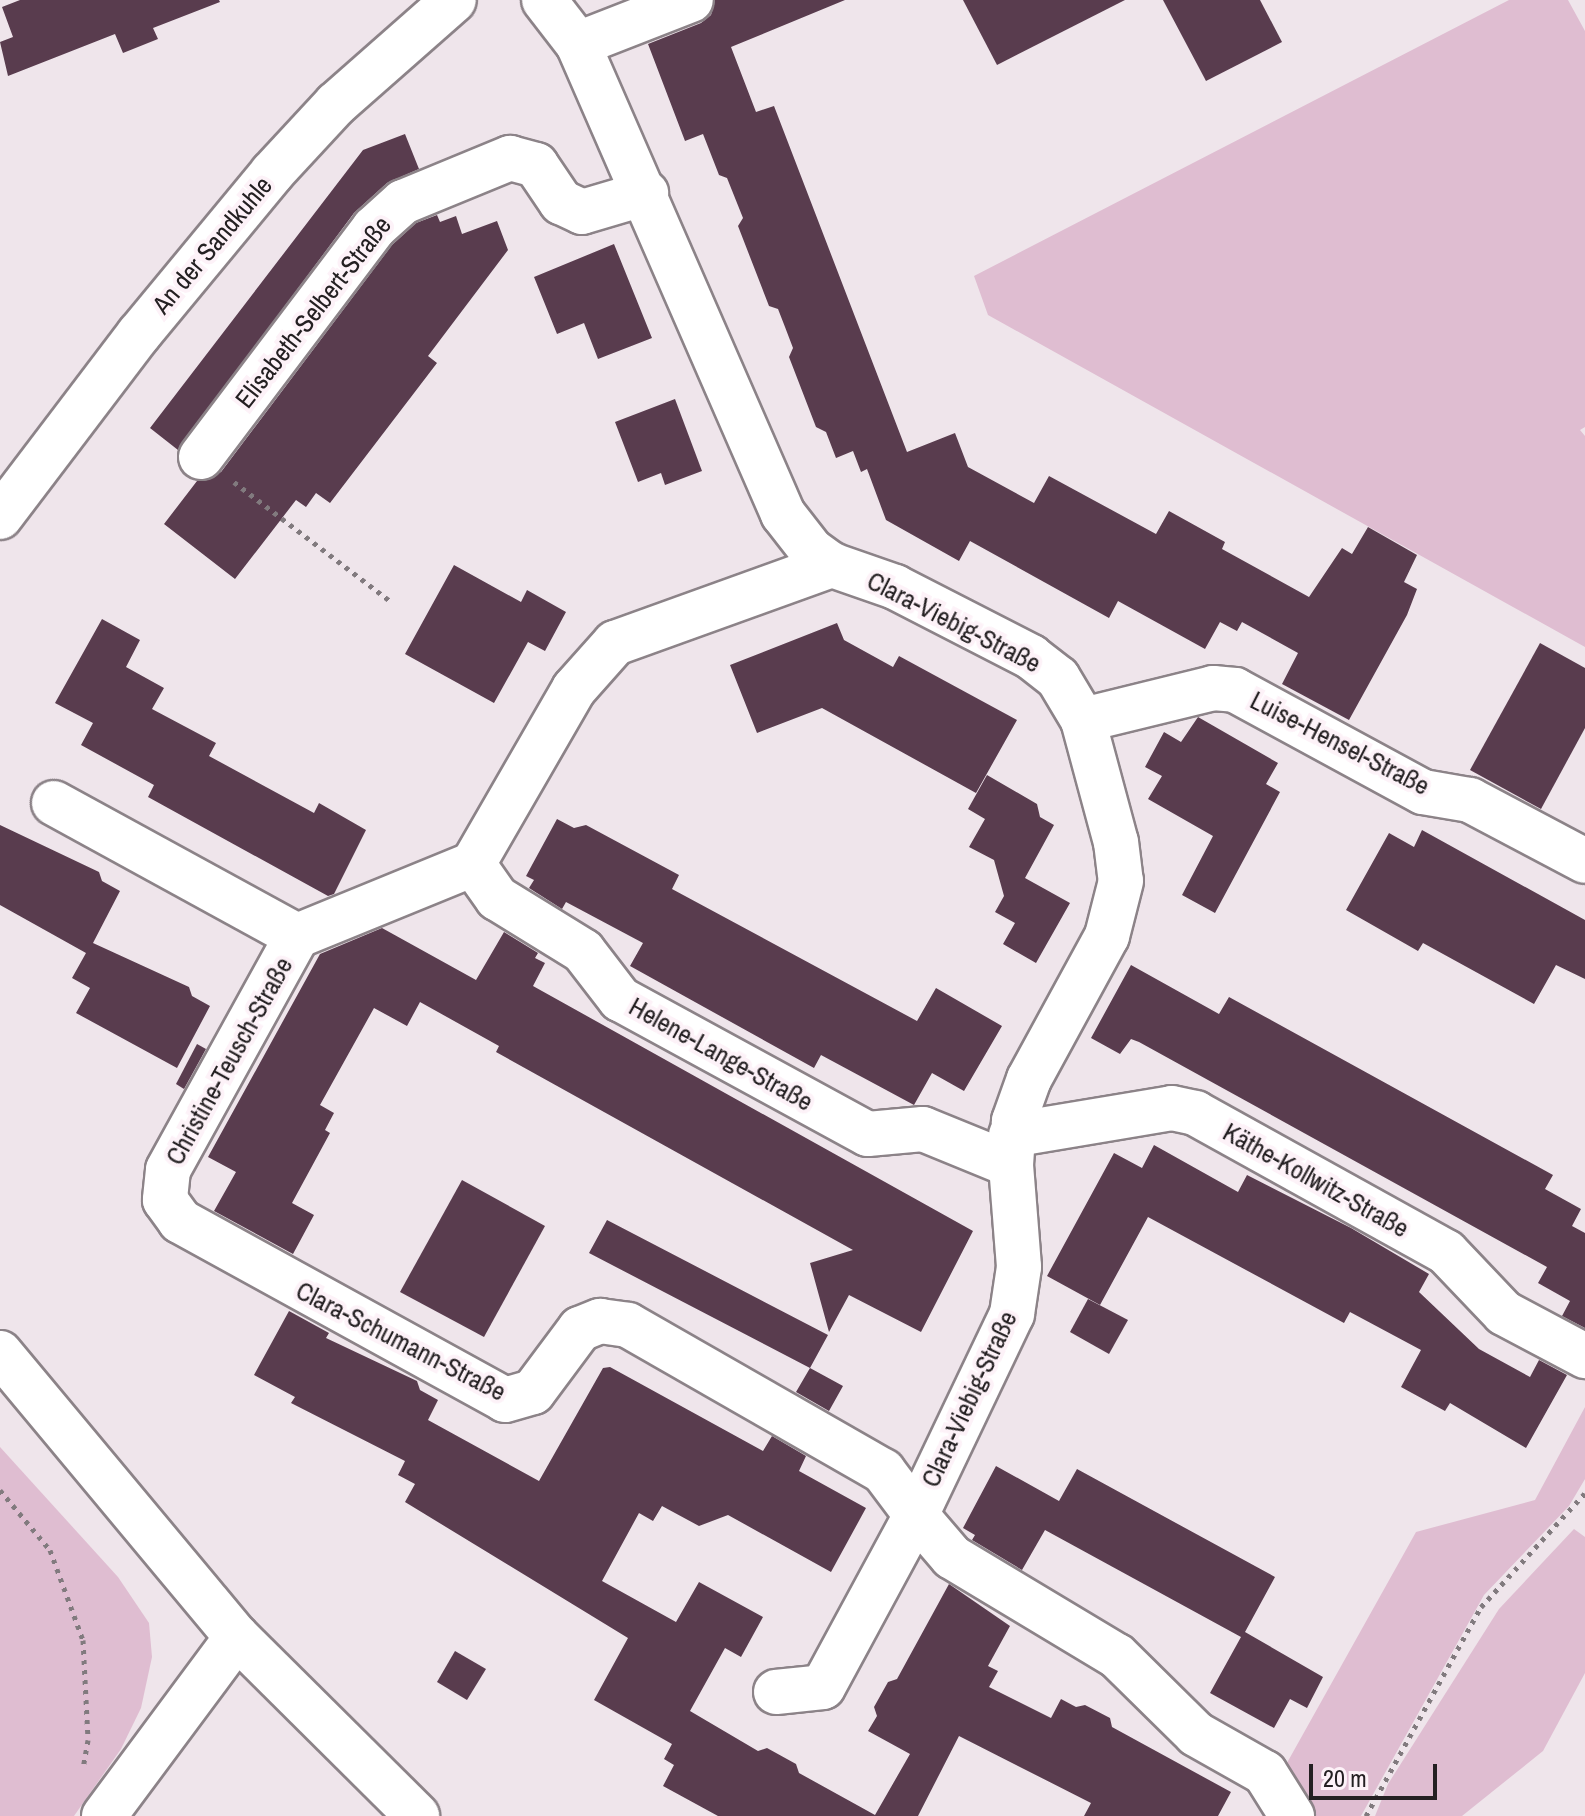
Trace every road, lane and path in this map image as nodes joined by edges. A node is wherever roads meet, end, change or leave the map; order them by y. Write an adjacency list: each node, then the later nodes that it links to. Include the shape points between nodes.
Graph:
1 (454, 0): 7 (street, An der Sandkuhle, via 287,156 139,334)
2 (544, 0): 4 (street, Clara-Viebig-Straße)
3 (691, 0): 4 (street)
4 (578, 44): 5 (street, Clara-Viebig-Straße)
5 (646, 193): 6 (street, Elisabeth-Selbert-Straße, via 582,212 561,202 536,165 510,158 403,202 374,228); 8 (street, Clara-Viebig-Straße, via 773,495 811,550)
6 (201, 457): 9 (path)
7 (0, 517)
8 (832, 565): 10 (street, Clara-Viebig-Straße, via 895,587 1031,657 1058,678); 13 (street, via 635,632 605,650 574,689)
9 (389, 600)
10 (1083, 720): 12 (street, Luise-Hensel-Straße, via 1213,688 1235,690 1423,792 1470,800); 15 (street, Clara-Viebig-Straße, via 1118,854 1119,894 1101,950 1022,1094)
11 (54, 803): 14 (street, Christine-Teusch-Straße)
12 (1585, 861)
13 (473, 864): 14 (street, Christine-Teusch-Straße); 15 (street, Helene-Lange-Straße, via 497,898 583,951 620,999 868,1134 923,1129)
14 (297, 936): 16 (street, Christine-Teusch-Straße, via 168,1170 165,1200)
15 (1011, 1150): 18 (street, Käthe-Kollwitz-Straße, via 1172,1108 1195,1113 1446,1252 1504,1313); 23 (street, Clara-Viebig-Straße, via 1019,1267 1012,1314)
16 (187, 1227): 23 (street, Clara-Schumann-Straße, via 505,1400 533,1392 580,1329 600,1321 628,1325 883,1471)
17 (0, 1353): 24 (street)
18 (1585, 1356)
19 (0, 1490): 26 (path, via 50,1550 83,1640 88,1740)
20 (1585, 1493): 21 (path)
21 (1579, 1503): 22 (path); 30 (path, via 1481,1607)
22 (1585, 1508)
23 (916, 1515): 25 (street, via 823,1687); 29 (street, Clara-Schumann-Straße, via 952,1557 1117,1656 1196,1734 1265,1773)
24 (237, 1637): 27 (street); 28 (street)
25 (776, 1692)
26 (82, 1771)
27 (104, 1816)
28 (417, 1816)
29 (1292, 1816)
30 (1366, 1816)

